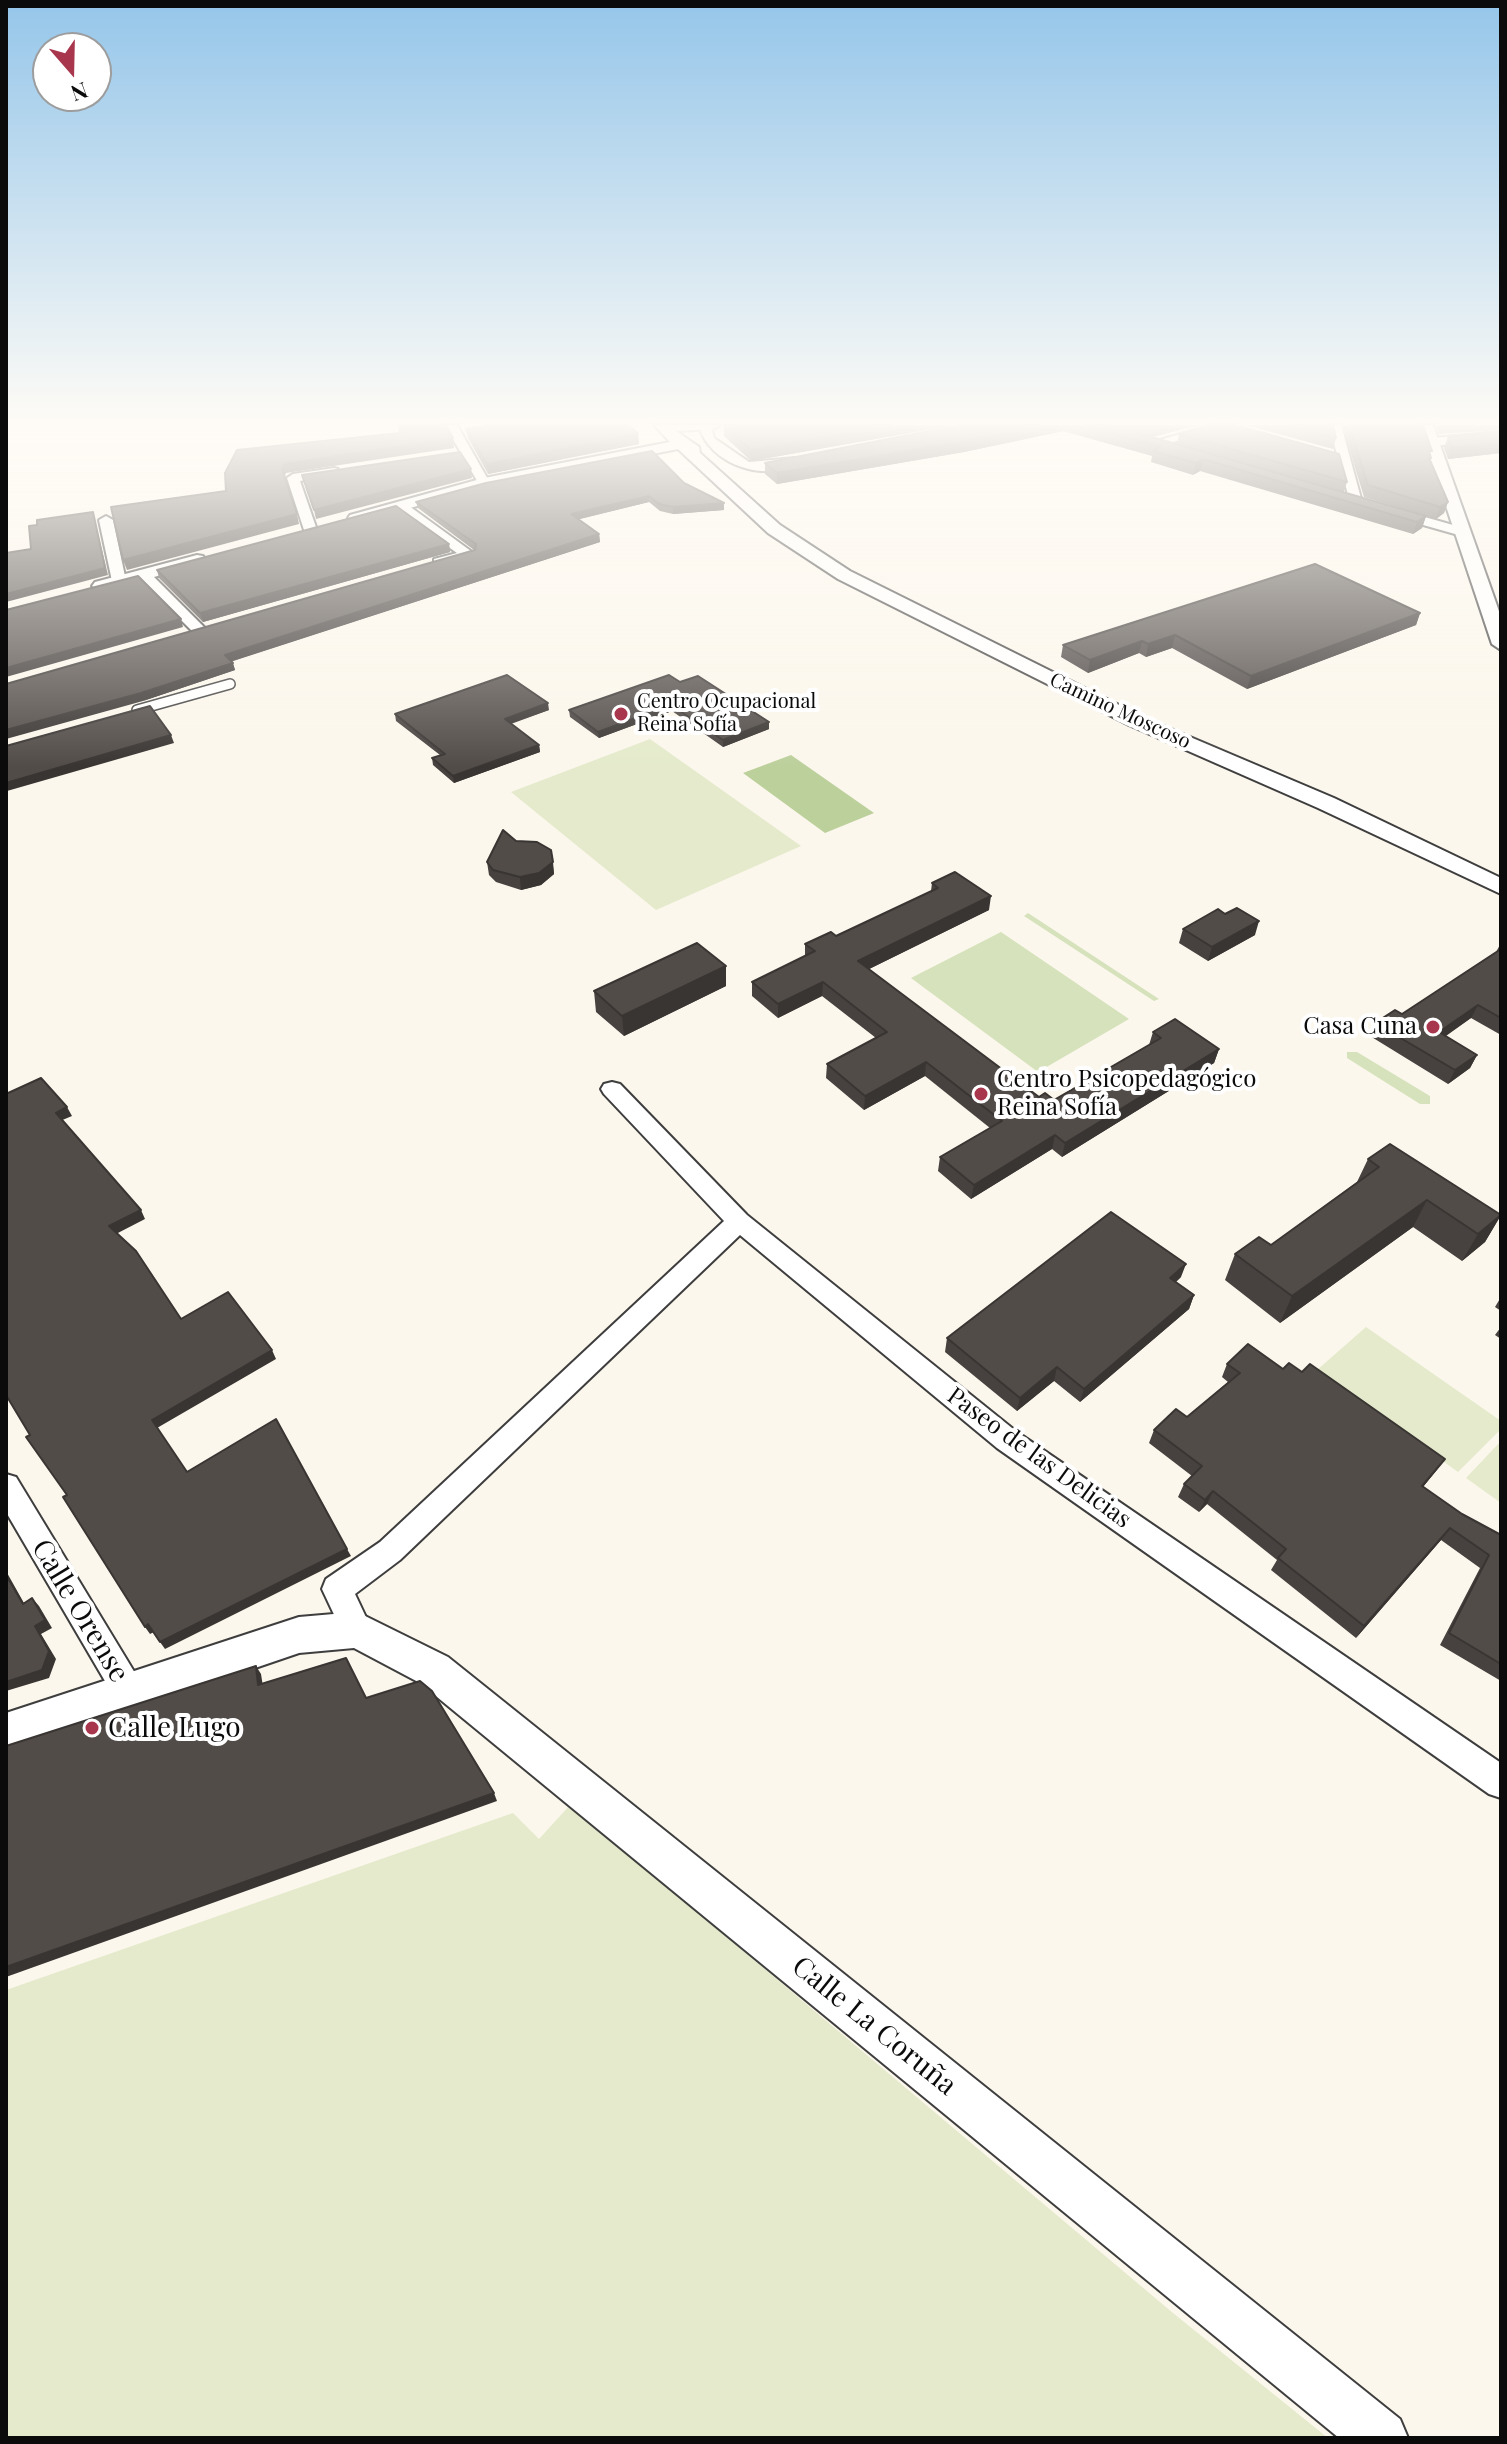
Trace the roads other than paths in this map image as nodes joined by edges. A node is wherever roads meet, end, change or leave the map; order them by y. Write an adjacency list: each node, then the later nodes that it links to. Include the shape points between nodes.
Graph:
1 (110, 539): 8 (street)
2 (447, 539): 6 (street, via 468,554)
3 (791, 539): 14 (street, Camino Moscoso, via 875,591 1136,721 1326,803)
4 (1464, 539): 11 (street)
5 (219, 554): 7 (street)
6 (420, 568)
7 (143, 574): 8 (street); 10 (street)
8 (119, 581): 9 (street)
9 (77, 592)
10 (200, 631)
11 (1501, 644)
12 (230, 684): 13 (lane)
13 (126, 713)
14 (1501, 887)
15 (612, 1089): 16 (street, Paseo de las Delicias)
16 (739, 1221): 18 (street, via 390,1551 337,1589); 21 (street, Paseo de las Delicias, via 1007,1440)
17 (6, 1486): 19 (street, Calle Orense)
18 (357, 1630): 19 (street, via 299,1635); 22 (street, Calle La Coruña, via 434,1670)
19 (130, 1694): 20 (street)
20 (6, 1733)
21 (1501, 1782)
22 (1381, 2438)

